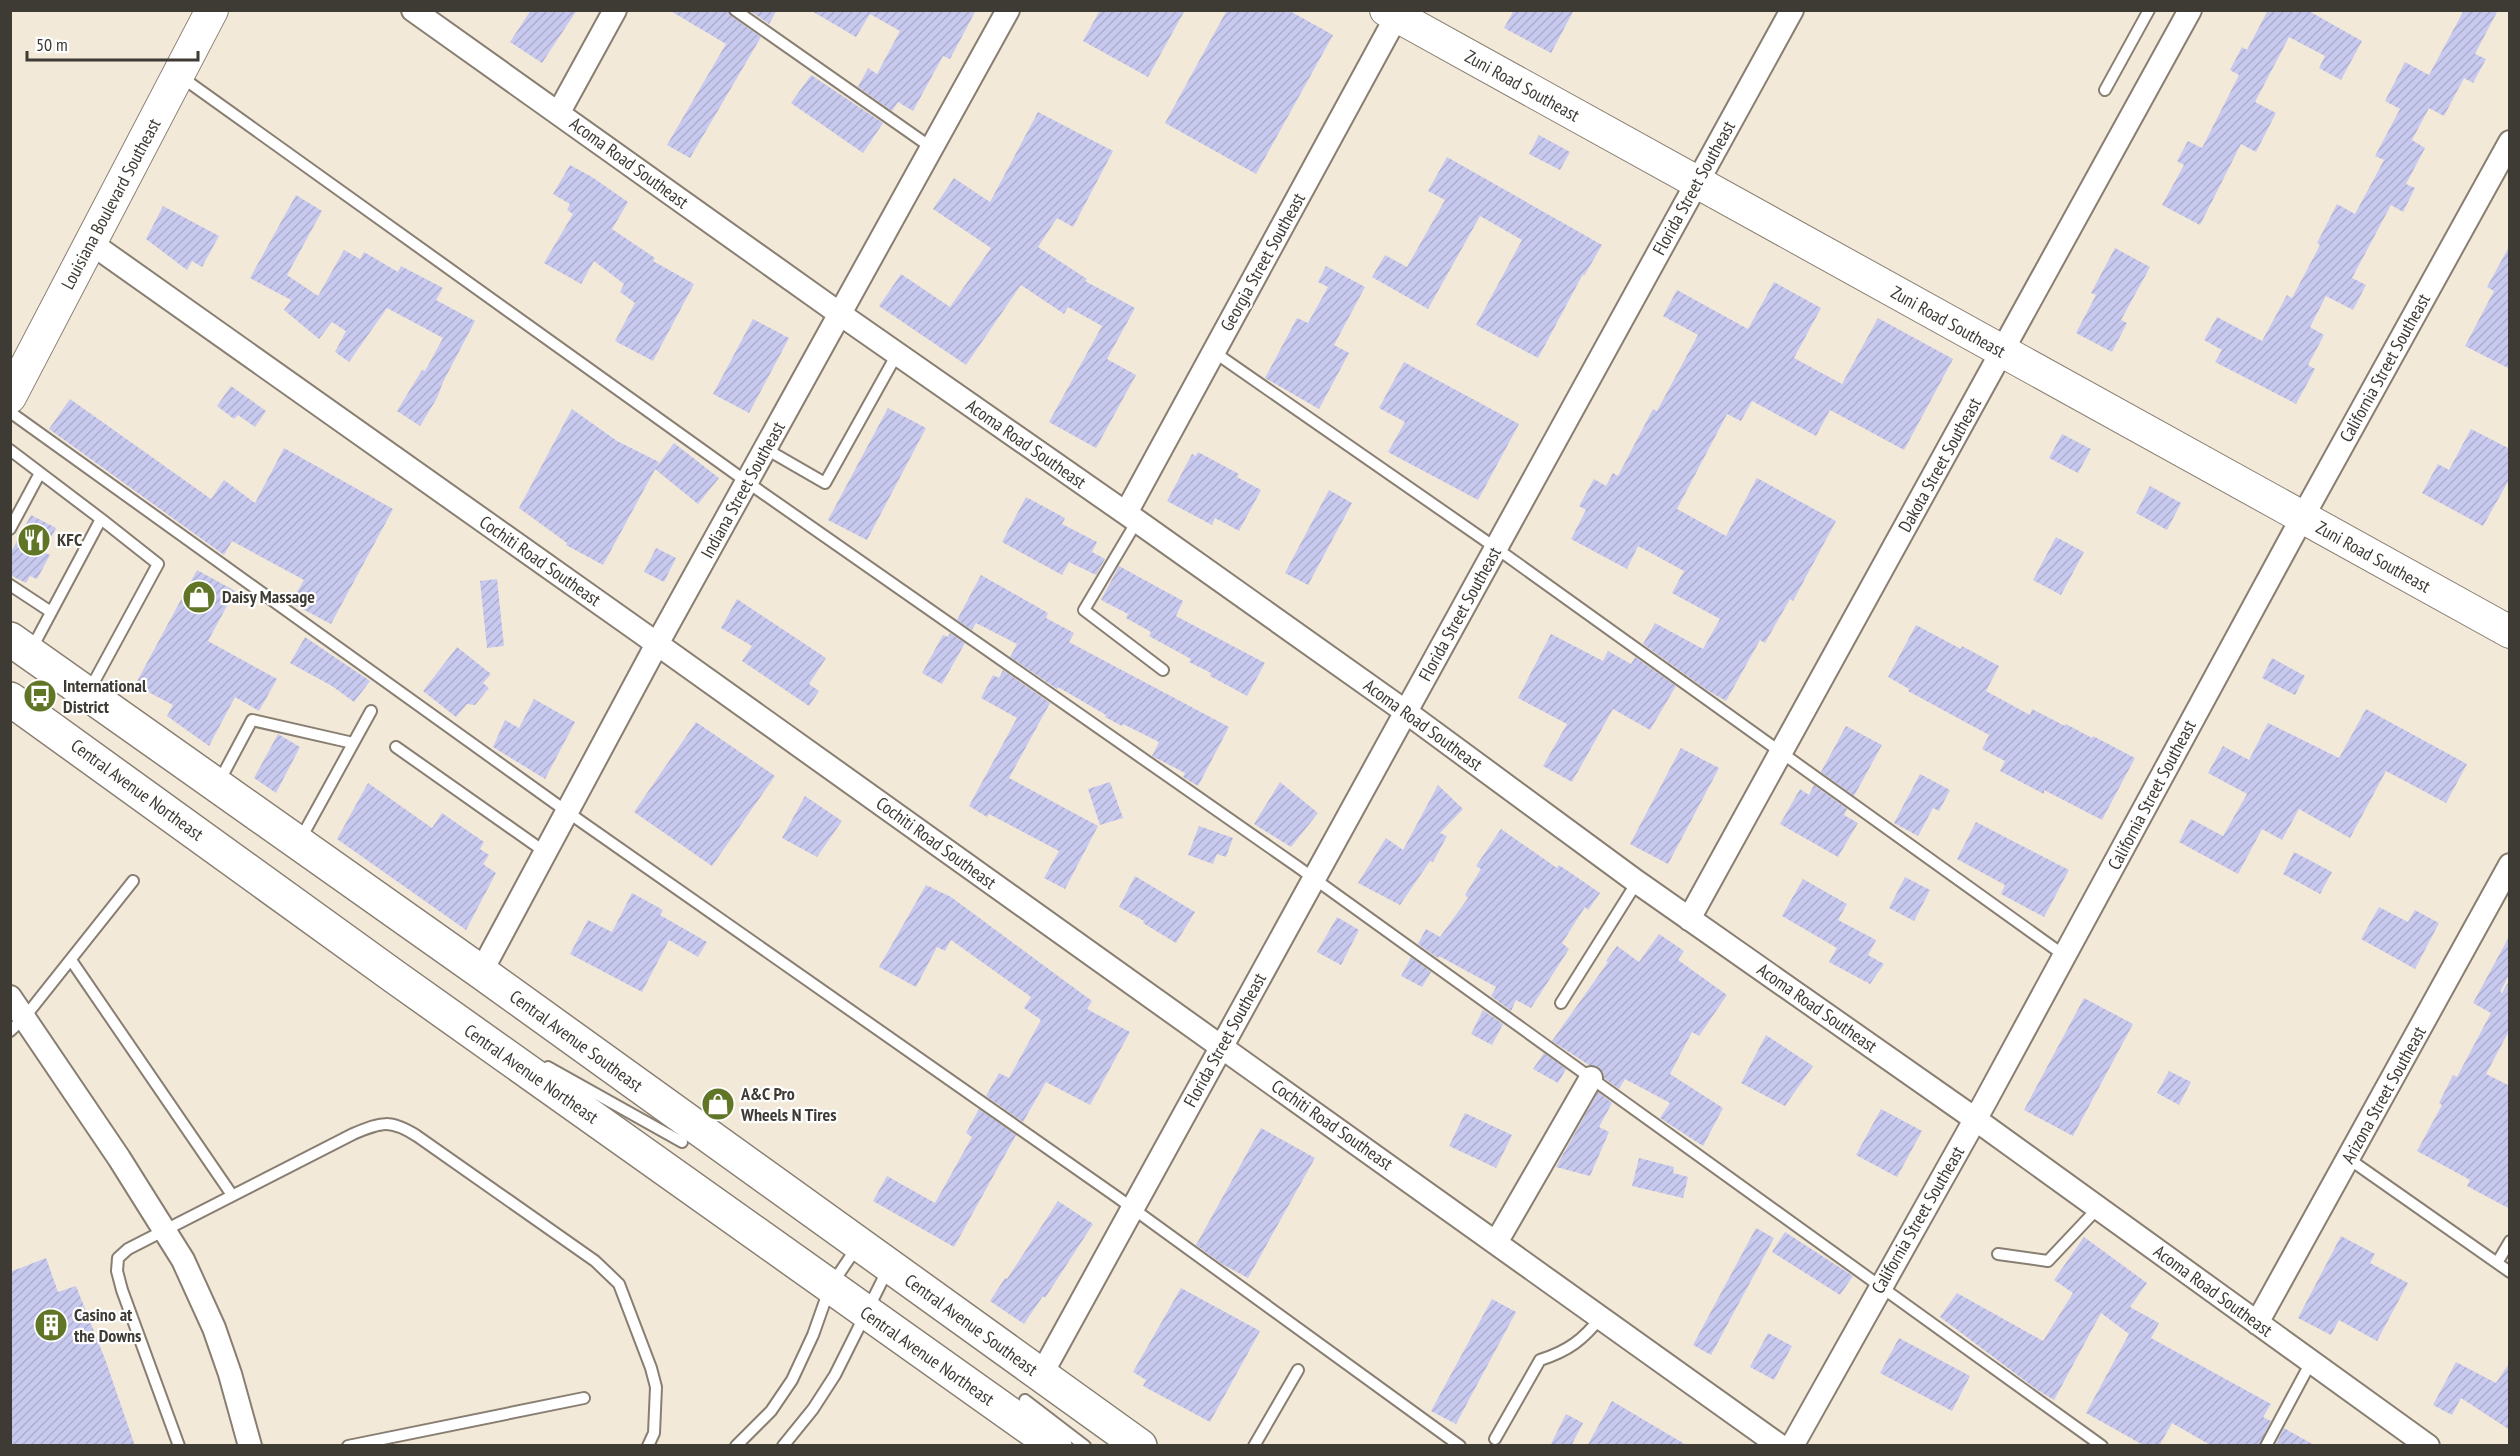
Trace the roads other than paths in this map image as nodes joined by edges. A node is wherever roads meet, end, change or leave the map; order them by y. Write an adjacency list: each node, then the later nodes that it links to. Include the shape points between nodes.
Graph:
1 (212, 10): 10 (street, Louisiana Boulevard Southeast)
2 (413, 10): 12 (street, Acoma Road Southeast)
3 (615, 10): 12 (street)
4 (735, 10): 14 (lane)
5 (1008, 10): 14 (street, Indiana Street Southeast)
6 (1792, 10): 15 (street, Florida Street Southeast)
7 (2148, 10): 11 (lane)
8 (2190, 10): 19 (street, Dakota Street Southeast)
9 (1395, 13): 15 (street, Zuni Road Southeast); 18 (street, Georgia Street Southeast)
10 (178, 75): 16 (street, Louisiana Boulevard Southeast); 26 (lane)
11 (2105, 90)
12 (559, 112): 17 (street, Acoma Road Southeast)
13 (2510, 142): 28 (street, California Street Southeast)
14 (932, 148): 17 (street, Indiana Street Southeast)
15 (1697, 183): 19 (street, Zuni Road Southeast); 31 (street, Florida Street Southeast)
16 (91, 243): 21 (street, Louisiana Boulevard Southeast); 35 (street, Cochiti Road Southeast)
17 (840, 314): 20 (street, Acoma Road Southeast); 23 (street, Indiana Street Southeast)
18 (1214, 352): 27 (street, Georgia Street Southeast); 31 (lane)
19 (2002, 352): 28 (street, Zuni Road Southeast); 45 (street, Dakota Street Southeast)
20 (897, 354): 23 (lane, via 825,483); 27 (street, Acoma Road Southeast)
21 (10, 397)
22 (10, 412): 47 (lane)
23 (766, 449): 26 (street, Indiana Street Southeast)
24 (10, 450): 25 (lane)
25 (40, 473): 29 (lane); 30 (lane)
26 (747, 482): 35 (street, Indiana Street Southeast); 51 (lane)
27 (1132, 517): 37 (lane, via 1084,610); 42 (street, Acoma Road Southeast)
28 (2302, 518): 34 (street, Zuni Road Southeast); 56 (street, California Street Southeast)
29 (100, 519): 33 (lane); 39 (lane, via 158,564)
30 (10, 529)
31 (1496, 548): 42 (street, Florida Street Southeast); 45 (lane)
32 (10, 585): 33 (lane)
33 (51, 612): 36 (lane)
34 (2510, 632)
35 (657, 644): 47 (street, Indiana Street Southeast); 62 (street, Cochiti Road Southeast)
36 (20, 646): 39 (main road, Central Avenue Southeast)
37 (1164, 670)
38 (10, 688): 54 (lane, Central Avenue Northeast)
39 (88, 694): 46 (main road, Central Avenue Southeast)
40 (10, 699): 80 (main road, Central Avenue Northeast)
41 (371, 711): 43 (lane)
42 (1406, 712): 51 (street, Florida Street Southeast); 53 (street, Acoma Road Southeast)
43 (353, 743): 46 (lane, via 252,720); 48 (lane)
44 (396, 747): 49 (lane)
45 (1782, 752): 55 (street, Dakota Street Southeast); 56 (lane)
46 (217, 785): 48 (main road, Central Avenue Southeast)
47 (566, 812): 49 (street, Indiana Street Southeast); 69 (lane)
48 (298, 843): 58 (main road, Central Avenue Southeast)
49 (545, 852): 58 (street, Indiana Street Southeast)
50 (2510, 865): 67 (street, Arizona Street Southeast)
51 (1314, 879): 62 (street, Florida Street Southeast); 64 (lane)
52 (133, 881): 57 (lane)
53 (1637, 882): 55 (street, Acoma Road Southeast); 60 (lane)
54 (288, 885)
55 (1689, 919): 65 (street, Acoma Road Southeast)
56 (2065, 956): 65 (street, California Street Southeast)
57 (71, 960): 61 (lane); 68 (lane)
58 (481, 972): 74 (main road, Central Avenue Southeast)
59 (10, 997): 61 (street)
60 (1561, 1003)
61 (17, 1025): 71 (street, via 119,1158)
62 (1221, 1047): 69 (street, Florida Street Southeast); 72 (street, Cochiti Road Southeast)
63 (538, 1060): 66 (lane, Central Avenue Northeast)
64 (1591, 1078): 72 (street); 79 (lane)
65 (1976, 1119): 70 (street, Acoma Road Southeast); 79 (street, California Street Southeast)
66 (682, 1142)
67 (2349, 1159): 76 (lane); 83 (street, Arizona Street Southeast)
68 (232, 1195): 71 (lane); 92 (lane, via 377,1124 391,1123 409,1131 596,1261 619,1284 656,1387 654,1433)
69 (1132, 1208): 86 (street, Florida Street Southeast); 99 (lane)
70 (2098, 1208): 75 (lane, via 2048,1261); 83 (street, Acoma Road Southeast)
71 (164, 1230): 89 (lane, via 128,1249 118,1258 117,1271); 90 (street, via 198,1290 214,1328)
72 (1497, 1241): 82 (street, Cochiti Road Southeast)
73 (2510, 1241): 76 (lane)
74 (859, 1245): 77 (main road, Central Avenue Southeast); 80 (lane)
75 (1998, 1254)
76 (2497, 1263): 78 (lane)
77 (889, 1267): 81 (lane); 86 (main road, Central Avenue Southeast)
78 (2510, 1272)
79 (1881, 1284): 101 (street, California Street Southeast); 102 (lane)
80 (830, 1287): 81 (main road, Central Avenue Northeast); 93 (lane, via 792,1380 771,1411)
81 (867, 1314): 94 (lane, via 835,1375); 95 (main road, Central Avenue Northeast)
82 (1601, 1317): 88 (lane, via 1585,1336 1560,1353 1540,1359); 100 (street, Cochiti Road Southeast)
83 (2257, 1323): 84 (street, Acoma Road Southeast)
84 (2311, 1362): 103 (lane); 104 (street, Acoma Road Southeast)
85 (1298, 1370): 98 (lane)
86 (1033, 1387): 96 (lane); 97 (main road, Central Avenue Southeast)
87 (584, 1398): 91 (lane)
88 (1496, 1439)
89 (179, 1446)
90 (250, 1446)
91 (348, 1446)
92 (648, 1446)
93 (736, 1446)
94 (783, 1446)
95 (1055, 1446)
96 (1085, 1446)
97 (1140, 1446)
98 (1254, 1446)
99 (1460, 1446)
100 (1780, 1446)
101 (1792, 1446)
102 (2102, 1446)
103 (2266, 1446)
104 (2428, 1446)

